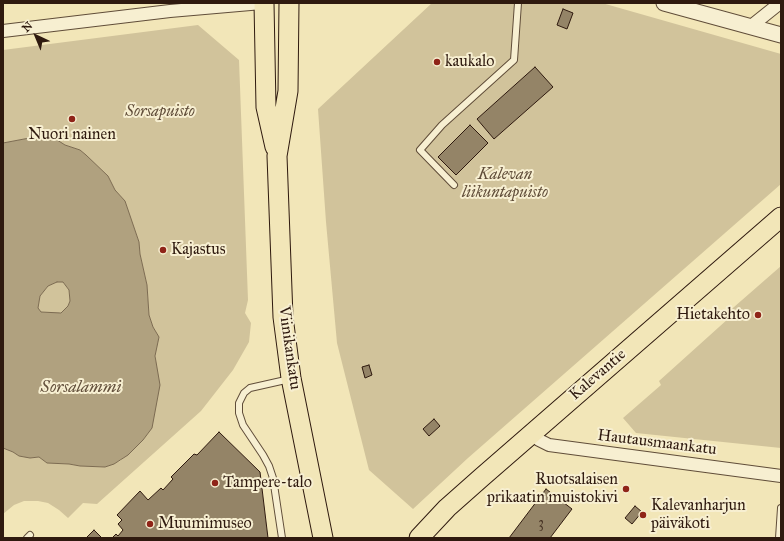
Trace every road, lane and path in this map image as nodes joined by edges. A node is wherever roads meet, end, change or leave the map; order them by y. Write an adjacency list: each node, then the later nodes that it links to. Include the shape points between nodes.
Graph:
1 (263, 3): 6 (street); 10 (main road, Viinikankatu, via 266,106)
2 (289, 3): 10 (main road, Viinikankatu, via 288,91)
3 (518, 3): 11 (lane, via 514,60 442,125 420,150)
4 (664, 3): 7 (street)
5 (780, 3): 7 (street)
6 (170, 7): 8 (street)
7 (750, 27): 9 (street)
8 (3, 31)
9 (781, 35)
10 (277, 156): 13 (main road, Viinikankatu, via 283,317)
11 (454, 185)
12 (781, 217): 14 (main road, Kalevantie)
13 (291, 378): 17 (lane, via 250,388 238,403 243,425 263,455 273,478); 18 (main road, Viinikankatu)
14 (532, 433): 15 (street, Hautausmaankatu, via 549,445); 19 (main road, Kalevantie, via 447,508)
15 (781, 476)
16 (781, 508): 20 (lane)
17 (282, 538)
18 (323, 538)
19 (419, 538)
20 (778, 538)

